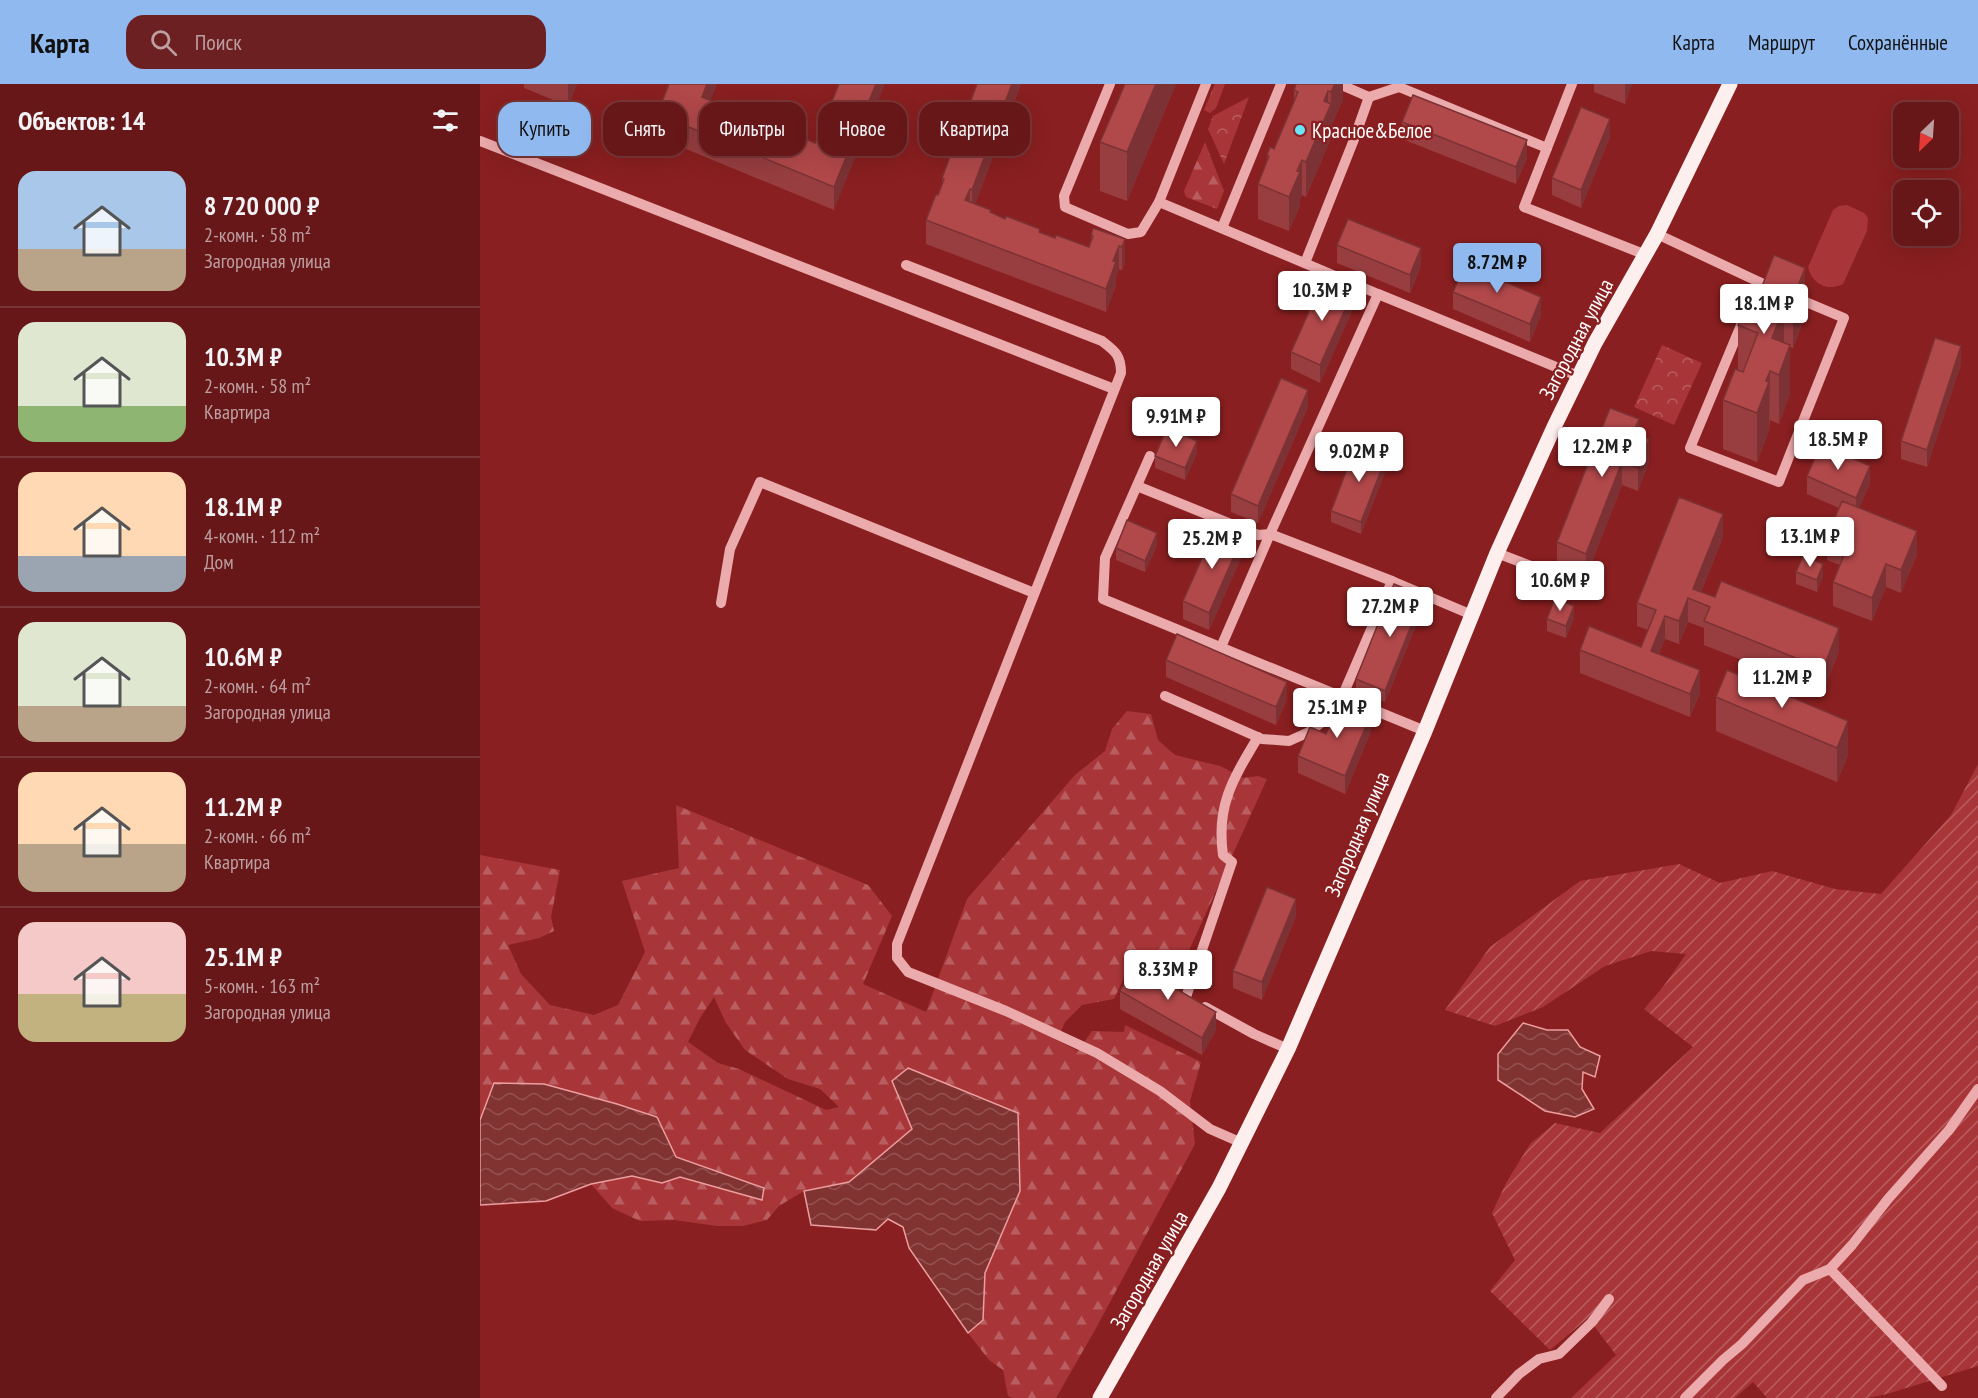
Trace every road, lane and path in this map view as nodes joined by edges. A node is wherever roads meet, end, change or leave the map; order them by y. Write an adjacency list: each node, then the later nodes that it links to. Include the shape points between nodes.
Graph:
1 (1110, 84): 11 (lane, via 1064,196 1065,207 1128,234 1141,232)
2 (1206, 84): 11 (lane)
3 (1281, 84): 12 (lane)
4 (1339, 84): 8 (lane)
5 (1572, 84): 10 (lane)
6 (1730, 84): 13 (main road, Загородная улица)
7 (1401, 85): 8 (lane); 10 (lane)
8 (1368, 97): 15 (lane)
9 (480, 141): 20 (lane)
10 (1547, 148): 14 (lane, via 1524,207)
11 (1159, 202): 12 (lane)
12 (1222, 228): 15 (lane)
13 (1658, 234): 14 (main road, Загородная улица); 17 (lane)
14 (1646, 255): 19 (main road, Загородная улица)
15 (1305, 263): 18 (lane)
16 (906, 265): 20 (lane, via 1102,341 1121,361)
17 (1759, 282): 17 (lane, via 1844,318 1779,482 1690,448)
18 (1378, 294): 19 (lane); 23 (lane)
19 (1578, 376): 24 (main road, Загородная улица)
20 (1114, 390): 27 (lane)
21 (1150, 456): 22 (lane)
22 (1137, 486): 23 (lane, via 1258,535); 30 (lane, via 1105,558 1103,598)
23 (1270, 534): 25 (lane); 30 (lane)
24 (1497, 553): 26 (lane); 29 (main road, Загородная улица)
25 (1392, 581): 29 (lane); 32 (lane)
26 (1599, 592)
27 (1034, 593): 28 (lane, via 760,482 730,549); 37 (lane, via 900,936 897,957 908,972 1097,1053 1160,1091 1210,1129)
28 (721, 603)
29 (1472, 615): 33 (main road, Загородная улица)
30 (1221, 647): 32 (lane)
31 (1165, 696): 34 (lane)
32 (1342, 698): 33 (lane); 34 (lane, via 1326,719 1289,741)
33 (1425, 731): 35 (main road, Загородная улица)
34 (1258, 737): 35 (lane, via 1230,788 1221,814 1223,855 1232,862 1182,994)
35 (1288, 1049): 37 (main road, Загородная улица)
36 (1978, 1089): 38 (lane, via 1949,1130)
37 (1242, 1143): 41 (main road, Загородная улица)
38 (1830, 1269): 40 (lane); 43 (lane, via 1803,1280)
39 (1609, 1299): 42 (lane, via 1592,1322 1558,1354 1539,1359)
40 (1942, 1386)
41 (1100, 1398)
42 (1496, 1398)
43 (1685, 1398)

